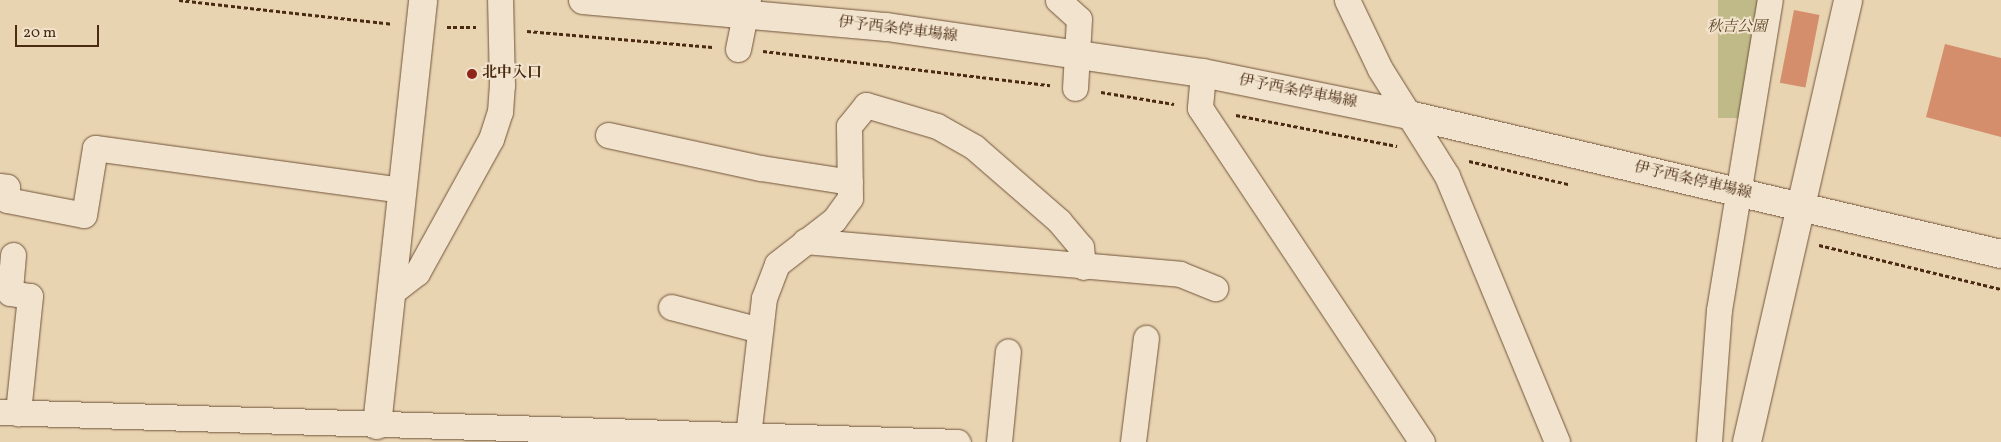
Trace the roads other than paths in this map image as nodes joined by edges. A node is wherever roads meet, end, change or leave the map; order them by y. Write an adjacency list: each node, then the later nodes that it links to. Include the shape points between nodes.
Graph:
1 (423, 0): 17 (main road)
2 (500, 0): 25 (street, via 500,112 491,139 417,273)
3 (584, 0): 8 (main road, 伊予西条停車場線)
4 (1058, 0): 10 (street, via 1078,19)
5 (1347, 0): 13 (street, via 1380,69)
6 (1770, 0): 18 (street)
7 (1848, 0): 19 (main road)
8 (747, 7): 9 (street); 10 (main road, 伊予西条停車場線)
9 (738, 49)
10 (1077, 54): 11 (main road, 伊予西条停車場線); 12 (street)
11 (1203, 73): 13 (main road, 伊予西条停車場線); 37 (street, via 1200,108)
12 (1075, 88)
13 (1410, 115): 18 (main road, 伊予西条停車場線); 38 (street, via 1434,153)
14 (608, 134): 15 (street, via 761,168)
15 (850, 182): 20 (street, via 850,198 834,220); 23 (street, via 849,126 866,105 937,126 974,147 1059,221 1080,247)
16 (0, 186): 17 (street, via 8,187 8,200 84,215 95,148)
17 (401, 190): 25 (main road)
18 (1739, 191): 19 (main road, 伊予西条停車場線); 39 (street, via 1719,310)
19 (1802, 206): 21 (main road, 伊予西条停車場線); 40 (main road)
20 (805, 240): 23 (street); 27 (street, via 777,264 764,298)
21 (2001, 254)
22 (13, 255): 30 (street, via 10,293 30,296)
23 (1083, 266): 24 (street, via 1180,274)
24 (1215, 288)
25 (391, 294): 31 (main road)
26 (671, 307): 27 (street)
27 (760, 330): 32 (street)
28 (1146, 338): 36 (street)
29 (1008, 351): 35 (street)
30 (9, 413): 31 (street)
31 (378, 425): 32 (street)
32 (748, 436): 33 (street)
33 (885, 441): 34 (street)
34 (958, 442)
35 (999, 442)
36 (1133, 442)
37 (1422, 442)
38 (1557, 442)
39 (1709, 442)
40 (1747, 442)

